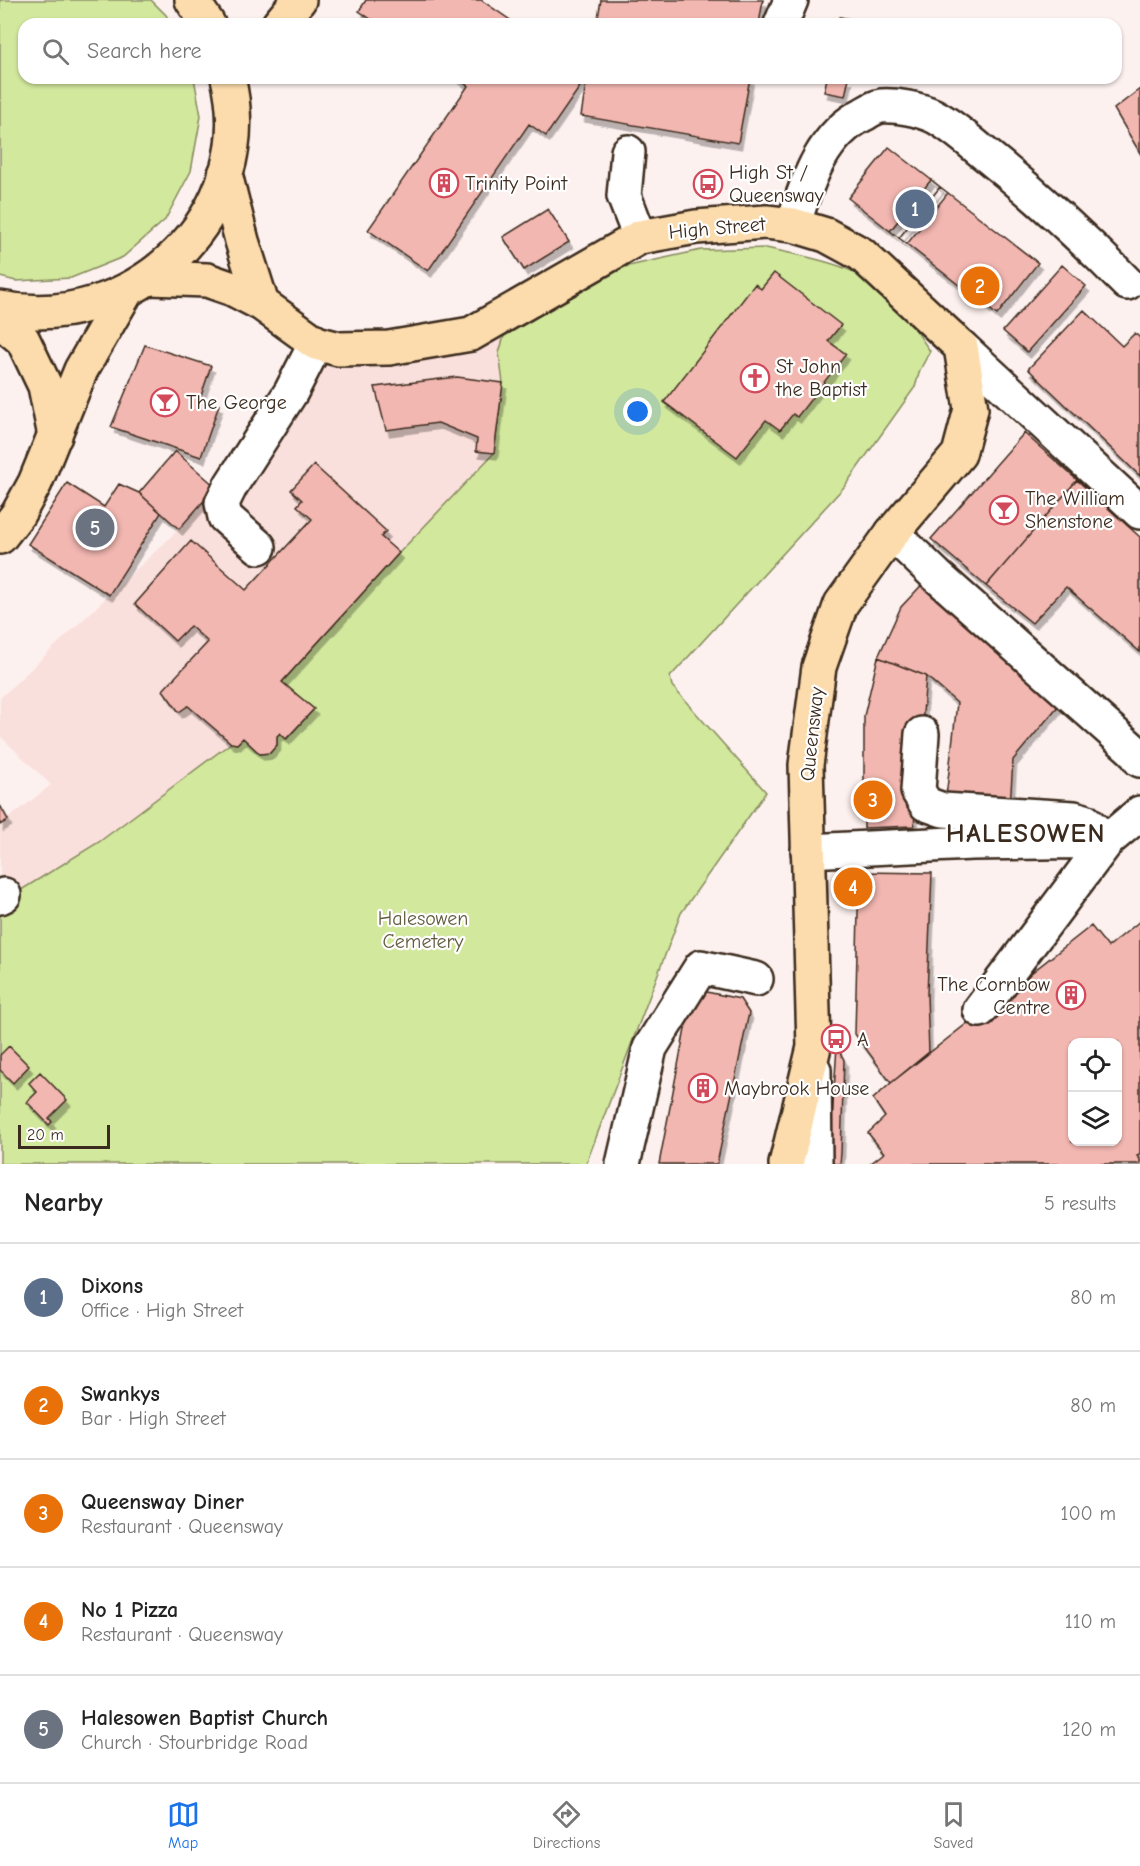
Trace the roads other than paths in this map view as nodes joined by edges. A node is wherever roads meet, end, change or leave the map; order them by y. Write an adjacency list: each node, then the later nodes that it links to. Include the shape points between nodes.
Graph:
1 (192, 0): 4 (main road)
2 (299, 0): 5 (main road)
3 (791, 0): 6 (street)
4 (204, 18)
5 (284, 18)
6 (784, 18)
7 (230, 84): 9 (main road, via 233,128)
8 (628, 152): 11 (street, via 624,196)
9 (225, 174): 13 (main road, via 196,232 173,259); 14 (main road)
10 (793, 225): 11 (main road, High Street, via 766,222 696,227); 12 (street, via 804,190 835,134 879,106 908,109 934,116 958,133 1035,196); 18 (main road, High Street, via 826,235 861,254)
11 (640, 237): 17 (main road, High Street, via 471,334 389,348 339,349)
12 (1127, 283)
13 (138, 284): 14 (main road, High Street, via 207,280); 15 (main road, via 98,303 68,310); 19 (main road, via 81,370)
14 (262, 304): 17 (main road, High Street)
15 (0, 308)
16 (0, 321): 19 (main road, via 23,340 45,386)
17 (316, 343): 23 (street, via 291,392 222,503 225,517)
18 (961, 347): 20 (street, High Street); 21 (main road, Queensway, via 971,409 958,454)
19 (56, 436): 22 (main road, via 18,514)
20 (1140, 512)
21 (892, 534): 25 (street); 28 (main road, Queensway, via 841,604 819,667 806,765)
22 (0, 537)
23 (259, 547)
24 (922, 734): 27 (street, via 918,791 922,800 934,808 1085,820)
25 (1140, 760)
26 (1140, 813): 27 (street)
27 (1107, 841): 28 (street); 30 (street)
28 (808, 851): 31 (main road, Queensway)
29 (756, 979): 32 (street, via 701,968 650,1048)
30 (980, 1011)
31 (814, 1047): 33 (main road, Queensway); 34 (street)
32 (623, 1164)
33 (786, 1164)
34 (815, 1164)

